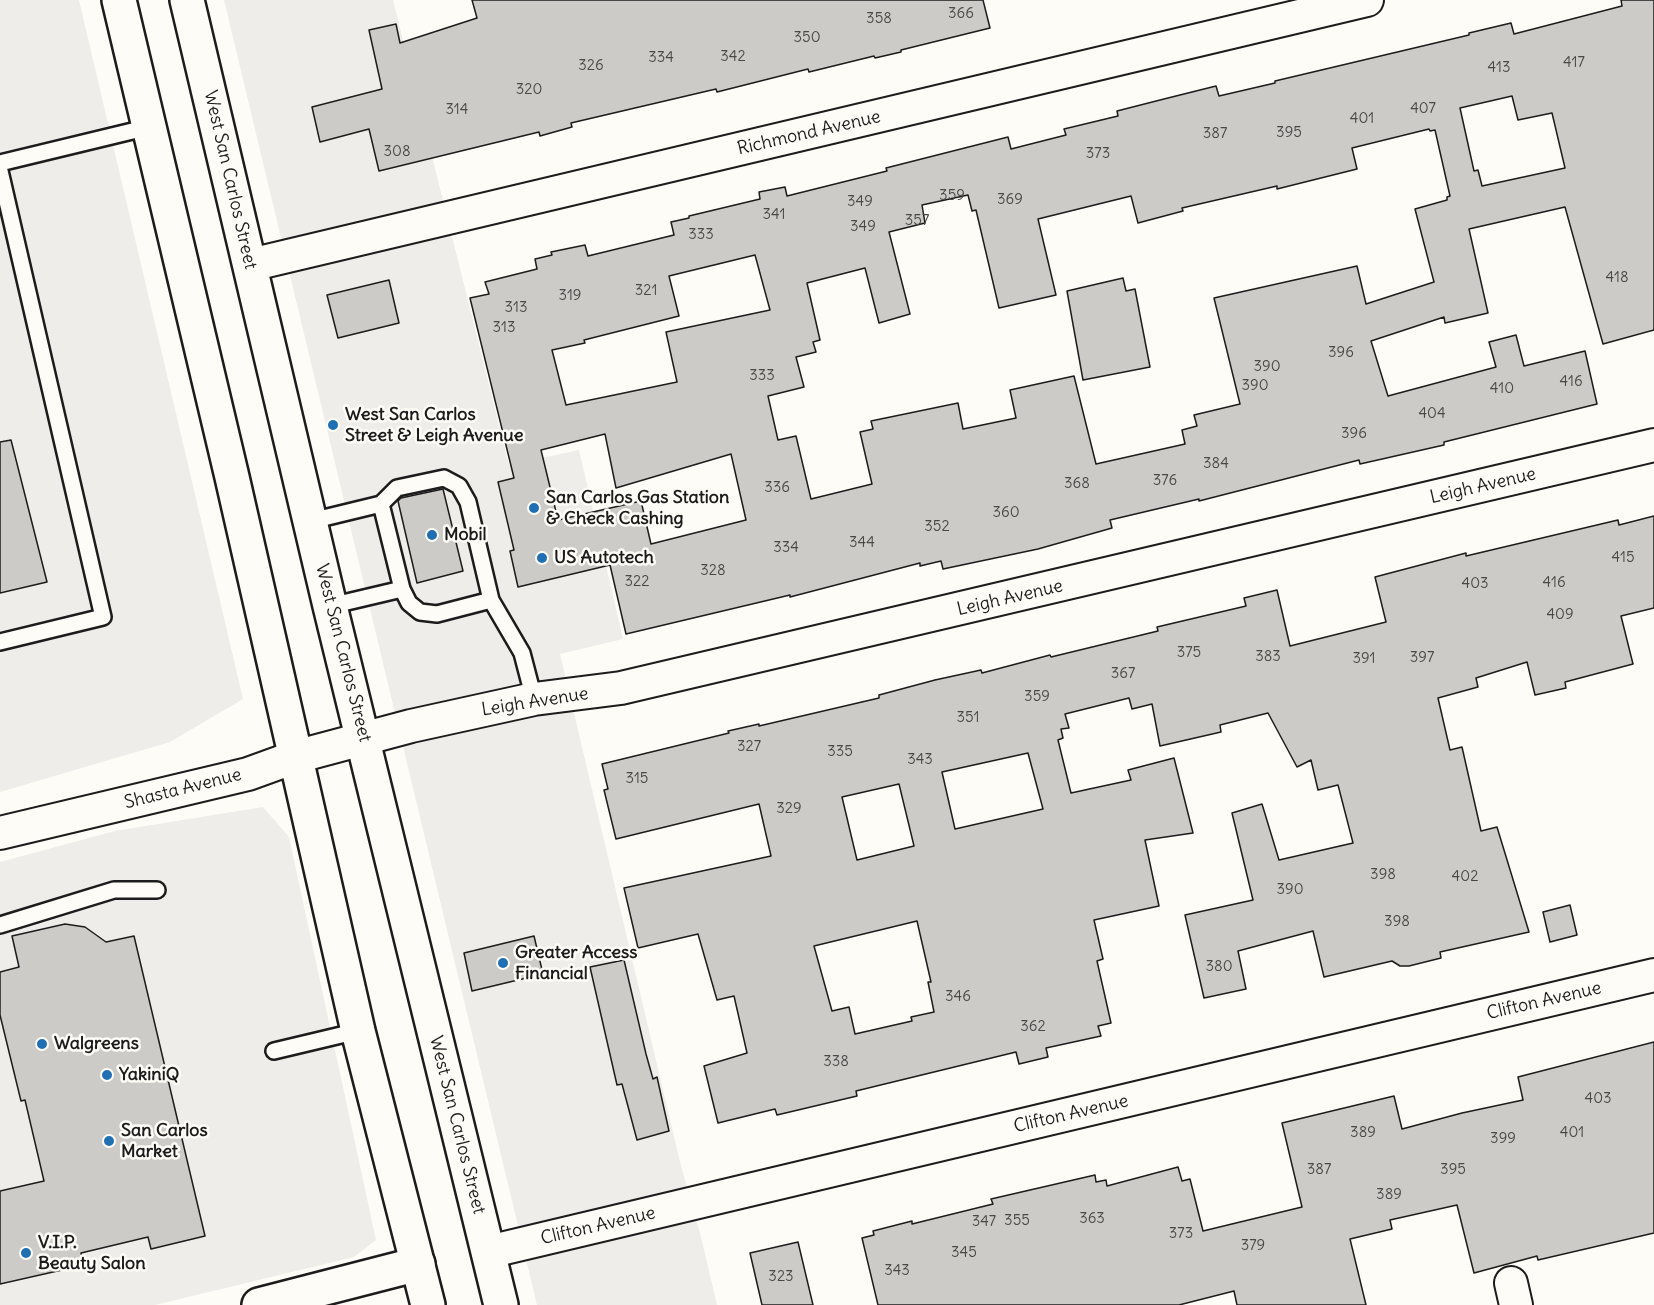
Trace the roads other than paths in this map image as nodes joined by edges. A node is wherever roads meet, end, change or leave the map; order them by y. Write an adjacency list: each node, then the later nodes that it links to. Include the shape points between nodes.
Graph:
1 (119, 0): 6 (main road)
2 (164, 0): 5 (main road)
3 (187, 0): 5 (main road, West San Carlos Street)
4 (1367, 0): 9 (street, Richmond Avenue)
5 (201, 60): 9 (main road, West San Carlos Street)
6 (149, 128): 7 (lane); 19 (main road)
7 (0, 163)
8 (0, 171): 16 (lane, via 104,616)
9 (250, 265): 12 (main road, West San Carlos Street)
10 (1654, 445): 17 (street, Leigh Avenue, via 621,688)
11 (381, 504): 12 (lane); 13 (lane); 14 (lane, via 397,488 444,478 459,486 468,502)
12 (311, 521): 15 (main road, West San Carlos Street)
13 (402, 589): 14 (lane, via 409,603 420,612 437,614); 15 (lane)
14 (491, 600): 17 (lane, via 522,653)
15 (330, 606): 18 (main road, West San Carlos Street)
16 (0, 642)
17 (534, 699): 18 (street, Leigh Avenue)
18 (363, 738): 19 (street, Shasta Avenue); 26 (main road, West San Carlos Street)
19 (296, 757): 20 (street, Shasta Avenue, via 248,774); 24 (main road)
20 (0, 833)
21 (157, 890): 22 (lane, via 114,890)
22 (0, 925)
23 (1654, 975): 26 (street, Clifton Avenue)
24 (358, 1031): 25 (lane); 27 (main road)
25 (274, 1052)
26 (488, 1252): 31 (main road, West San Carlos Street)
27 (418, 1264): 28 (main road); 30 (main road)
28 (295, 1301): 29 (main road)
29 (259, 1305)
30 (428, 1305)
31 (501, 1305)

